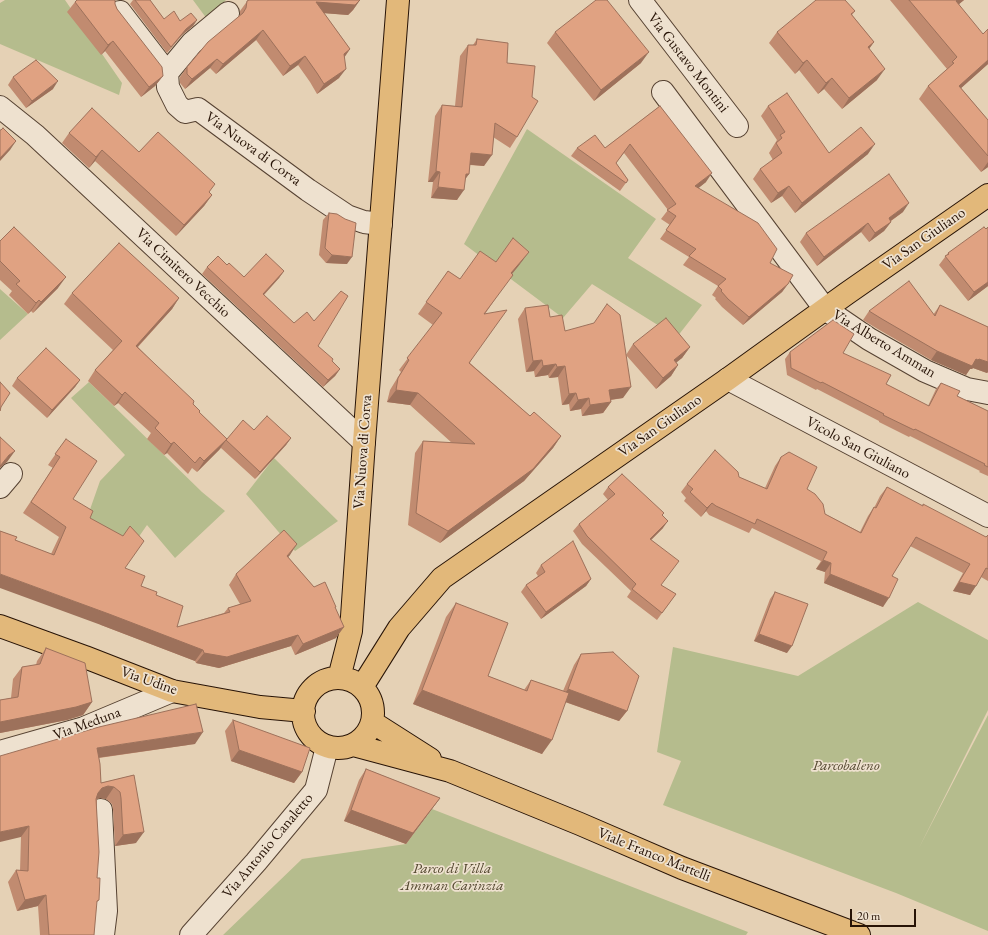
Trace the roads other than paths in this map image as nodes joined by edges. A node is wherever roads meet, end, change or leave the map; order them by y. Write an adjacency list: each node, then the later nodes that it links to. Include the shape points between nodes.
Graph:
1 (398, 0): 10 (main road, Via Nuova di Corva)
2 (640, 0): 8 (street, Via Gustavo Montini)
3 (120, 12): 5 (street, Via Nuova di Corva)
4 (228, 12): 5 (street, via 192,43)
5 (167, 73): 10 (street, Via Nuova di Corva, via 168,87 177,104 185,112 198,109 347,216)
6 (663, 92): 11 (street, Via Alberto Amman)
7 (0, 107): 14 (street, Via Cimitero Vecchio, via 35,135)
8 (737, 126)
9 (988, 195): 11 (main road, Via San Giuliano)
10 (381, 224): 14 (main road, Via Nuova di Corva)
11 (825, 309): 12 (main road, Via San Giuliano); 13 (street, Via Alberto Amman, via 869,339 925,371 967,389)
12 (728, 379): 15 (street, Vicolo San Giuliano); 18 (main road, Via San Giuliano, via 442,578 399,628)
13 (988, 393)
14 (364, 442): 17 (main road, Via Nuova di Corva, via 351,631)
15 (988, 516)
16 (0, 626): 19 (main road, Via Udine)
17 (339, 678): 18 (main road); 20 (main road, via 322,683 313,690 305,702)
18 (362, 687): 21 (main road, via 373,706)
19 (172, 691): 20 (main road, Via Udine, via 260,707); 24 (street, Via Meduna, via 84,728)
20 (304, 711): 23 (main road, via 304,720 310,734)
21 (372, 722): 22 (main road, via 368,732); 25 (main road, Viale Franco Martelli)
22 (353, 745): 23 (main road); 25 (main road, Viale Franco Martelli)
23 (327, 747): 28 (street, Via Antonio Canaletto, via 316,790)
24 (0, 752)
25 (450, 771): 29 (main road, Viale Franco Martelli, via 682,868)
26 (102, 810): 27 (street, via 106,911)
27 (103, 935)
28 (191, 935)
29 (860, 935)

